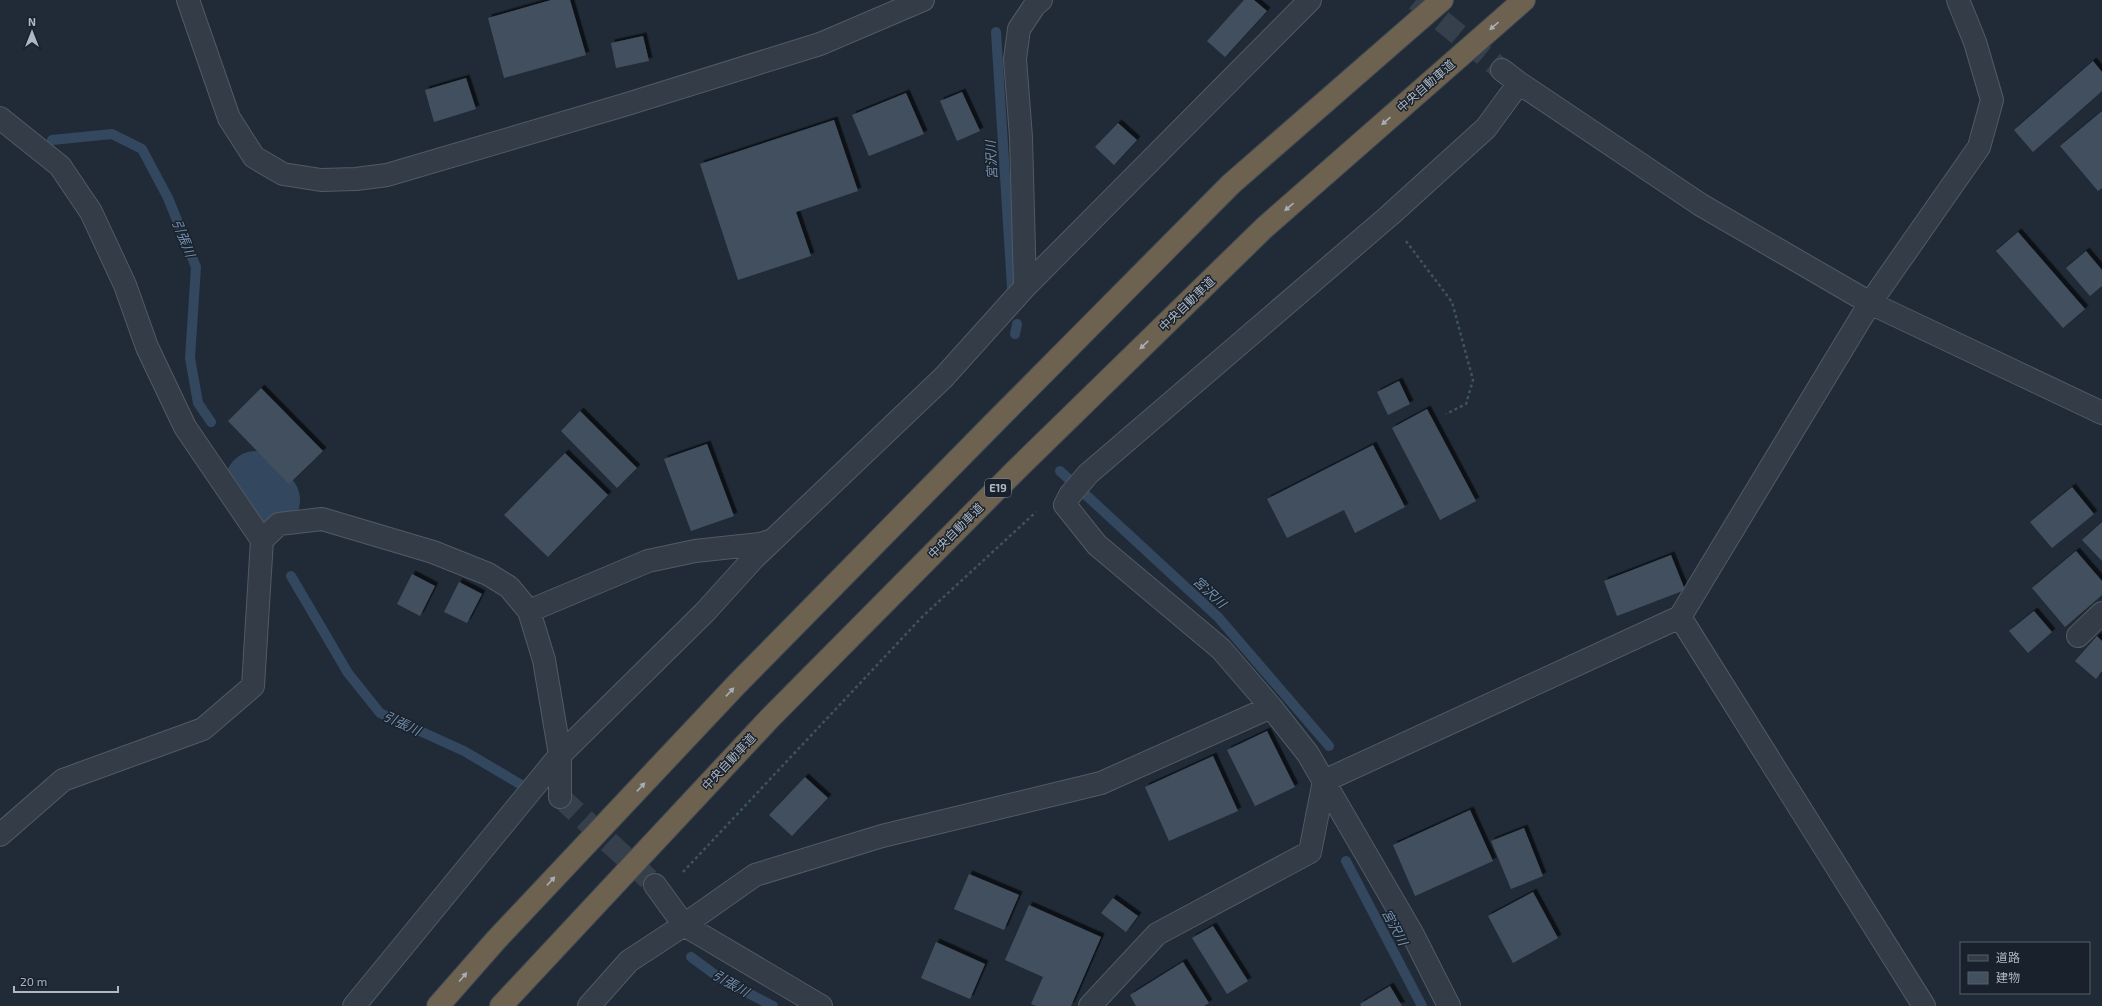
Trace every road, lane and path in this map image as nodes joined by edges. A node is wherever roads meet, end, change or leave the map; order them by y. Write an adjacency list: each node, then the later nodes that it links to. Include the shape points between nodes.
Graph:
1 (188, 0): 2 (street, via 229,118 254,157 283,174 321,180 387,175 624,105 820,44)
2 (923, 0)
3 (1041, 0): 12 (street, via 1019,29 1015,59 1021,137)
4 (1310, 0): 12 (street)
5 (1442, 0): 31 (highway, one-way to 5, via 501,934 738,684 1226,190)
6 (1524, 0): 32 (highway, 中央自動車道 / E19, one-way to 32, via 1264,228 1017,468 770,718)
7 (1958, 0): 13 (street, via 1975,42 1992,100 1979,147)
8 (1502, 70): 9 (street)
9 (1519, 84): 11 (street, via 1486,128); 13 (street, via 1701,205)
10 (0, 118): 17 (street, via 60,166 91,212 125,285 147,347 185,427)
11 (1390, 214): 15 (path, via 1413,252 1452,302 1454,309 1473,380 1466,404); 16 (street, via 1088,474)
12 (1025, 287): 18 (street, via 944,377)
13 (1870, 303): 14 (street); 21 (street)
14 (2102, 413)
15 (1446, 414)
16 (1068, 500): 23 (street, via 1097,545 1221,649); 28 (path, via 1051,499 923,616)
17 (262, 540): 19 (street, via 279,524 322,519 433,552 488,574 509,587); 27 (street, via 253,686 202,729 63,780)
18 (774, 540): 19 (street, via 760,544 695,551 648,561); 24 (street)
19 (529, 611): 24 (street, via 544,660)
20 (2102, 613): 22 (street)
21 (1680, 617): 25 (street); 37 (street)
22 (2078, 636)
23 (1271, 707): 25 (street, via 1308,754); 29 (street, via 1101,782 882,836 755,875)
24 (560, 755): 26 (street); 30 (street)
25 (1324, 781): 35 (street, via 1310,852 1157,934); 36 (street, via 1412,933)
26 (560, 797)
27 (0, 834)
28 (658, 890): 29 (street)
29 (684, 925): 33 (street, via 628,961); 34 (street)
30 (354, 1006)
31 (438, 1006)
32 (501, 1006)
33 (589, 1006)
34 (820, 1006)
35 (1090, 1006)
36 (1449, 1006)
37 (1924, 1006)

